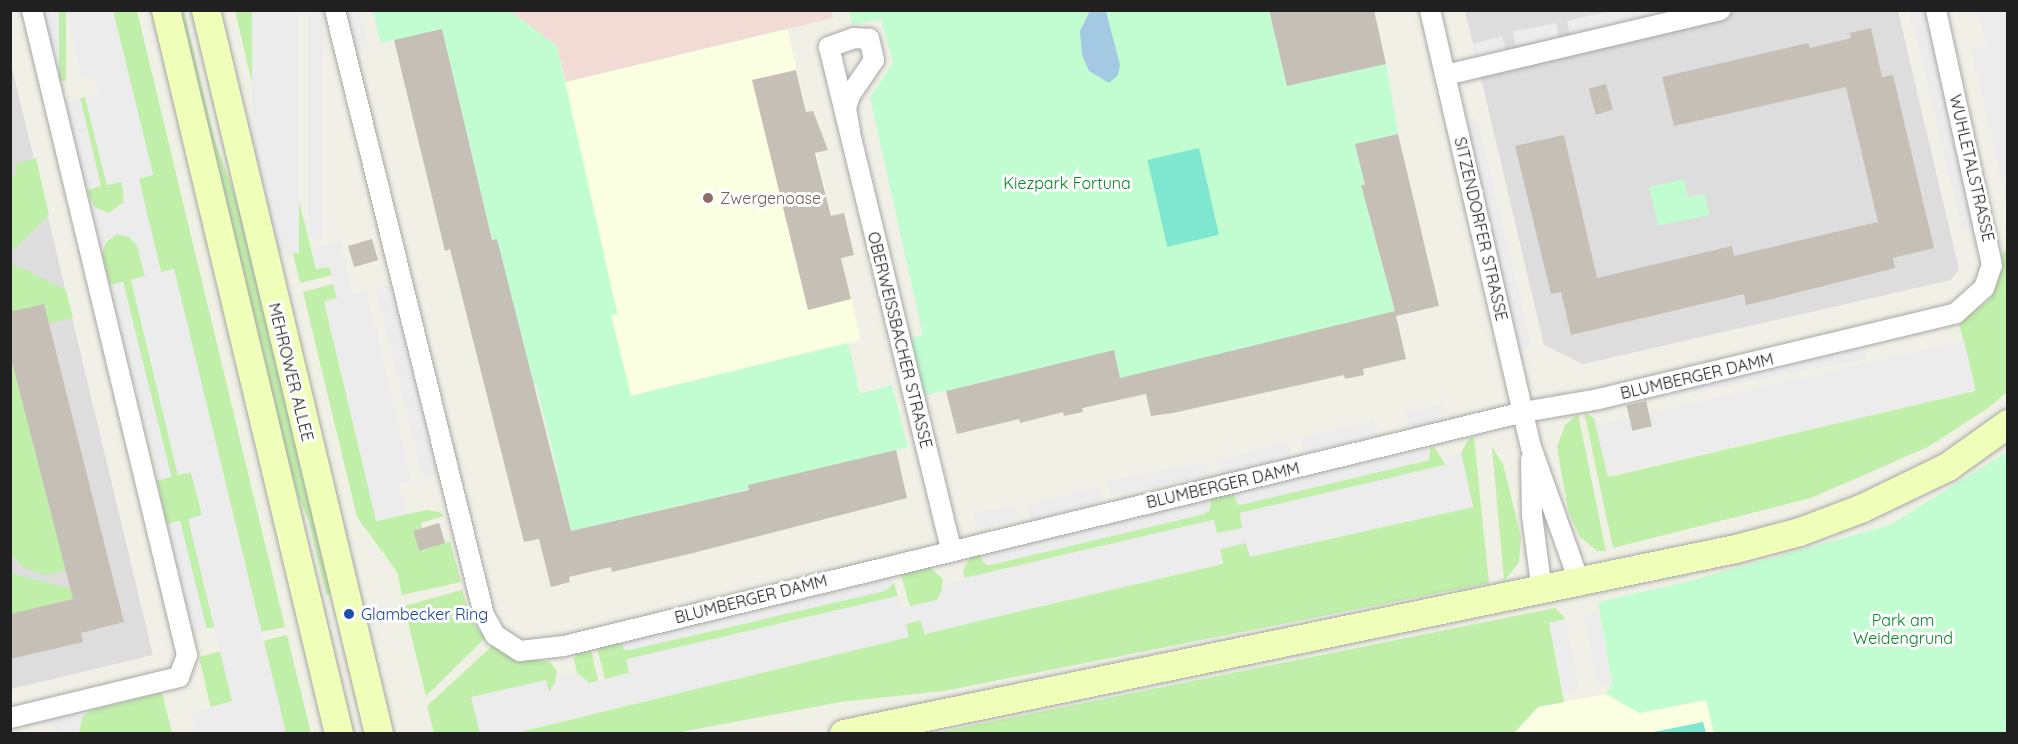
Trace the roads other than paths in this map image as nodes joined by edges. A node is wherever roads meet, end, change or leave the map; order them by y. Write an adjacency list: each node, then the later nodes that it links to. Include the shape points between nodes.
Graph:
1 (32, 10): 17 (street, via 187,655 179,677)
2 (166, 10): 18 (main road)
3 (206, 10): 19 (main road, MEHROWER ALLEE)
4 (335, 10): 14 (street, BLUMBERGER DAMM, via 476,585 484,615 495,635 520,651 564,646)
5 (1430, 10): 8 (street, SITZENDORFER STRASSE)
6 (1720, 10): 8 (street)
7 (1936, 10): 10 (street, WUHLETALSTRASSE, via 1992,265 1984,288)
8 (1446, 75): 11 (street, SITZENDORFER STRASSE)
9 (850, 131): 14 (street, OBERWEISSBACHER STRASSE)
10 (1956, 314): 11 (street, BLUMBERGER DAMM, via 1599,399)
11 (1524, 412): 13 (street, SITZENDORFER STRASSE); 14 (street, BLUMBERGER DAMM)
12 (2007, 424): 15 (main road, via 1948,467 1861,509 1800,532)
13 (1531, 447): 15 (street, SITZENDORFER STRASSE); 16 (street, SITZENDORFER STRASSE)
14 (951, 549)
15 (1580, 584): 16 (main road)
16 (1542, 592): 20 (main road)
17 (10, 717)
18 (339, 734)
19 (379, 734)
20 (844, 734)

